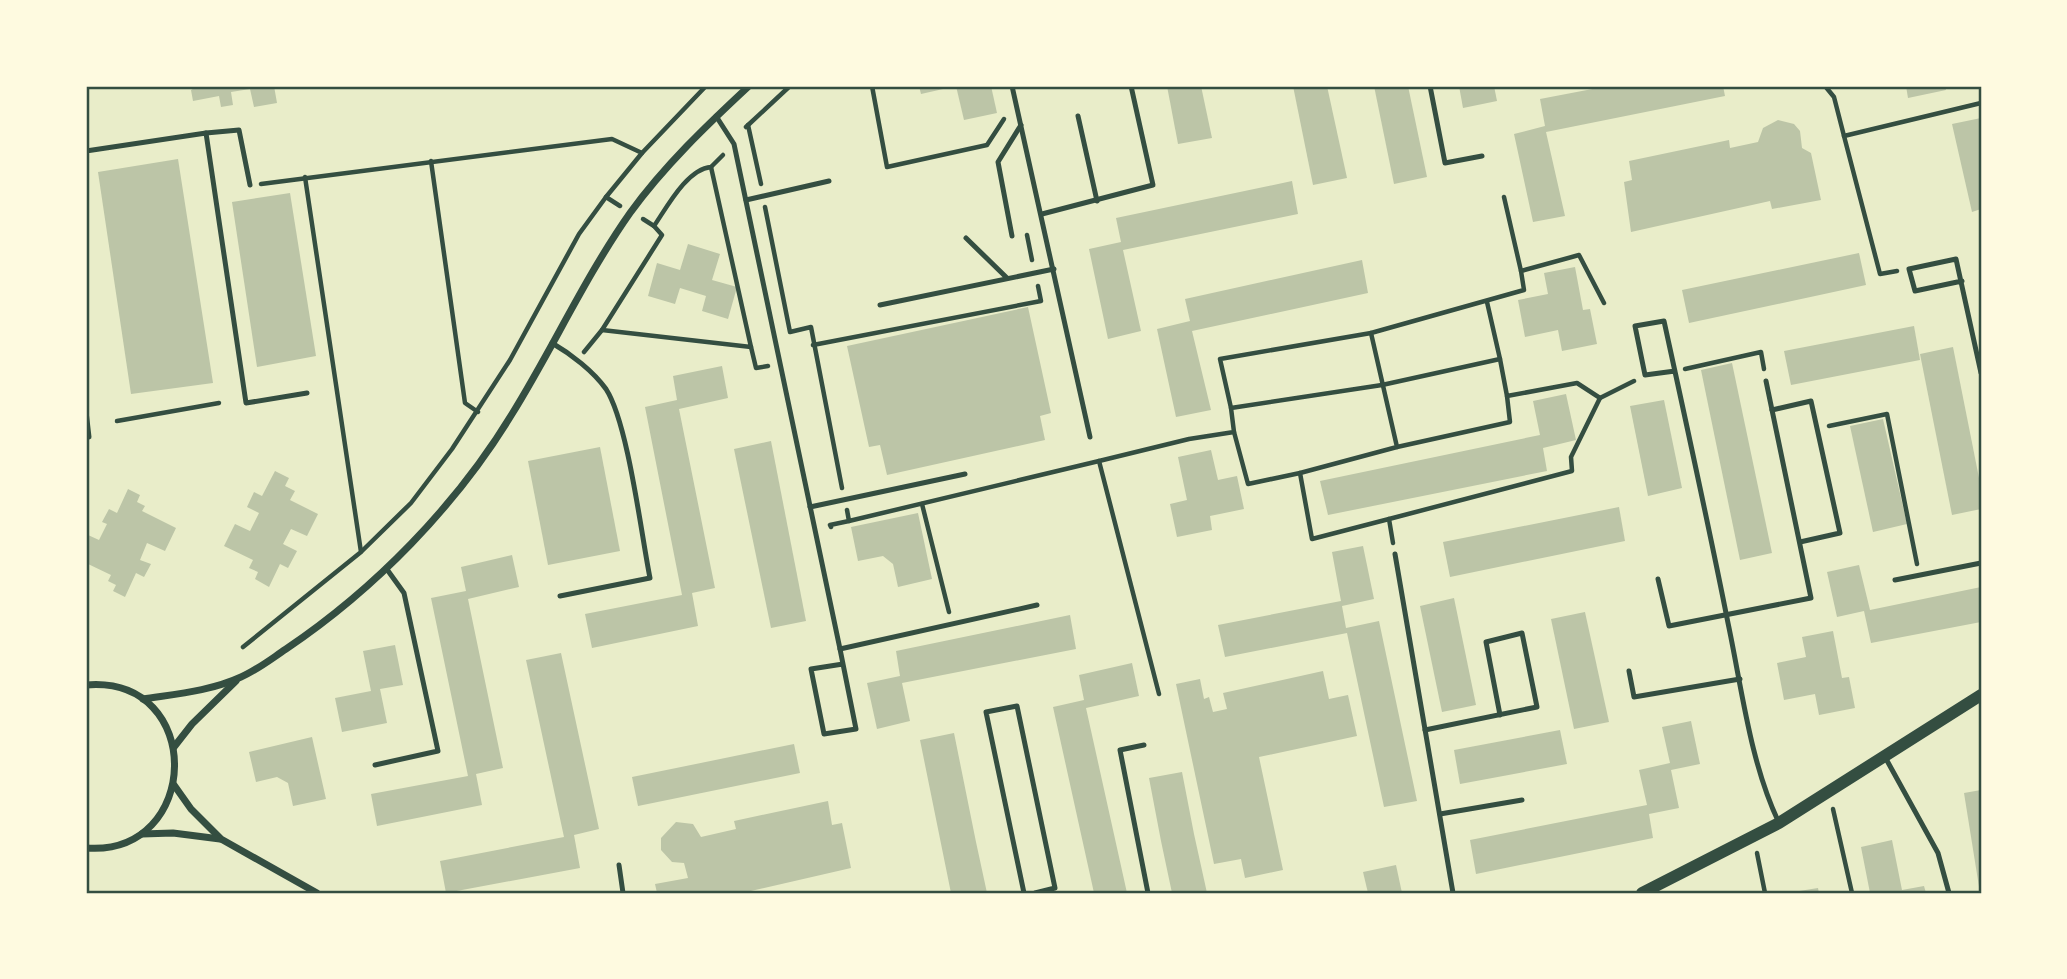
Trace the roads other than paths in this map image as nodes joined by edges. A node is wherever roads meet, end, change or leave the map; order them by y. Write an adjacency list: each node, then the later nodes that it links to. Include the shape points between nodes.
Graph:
1 (749, 86): 5 (street)
2 (1012, 86): 7 (lane)
3 (1131, 86): 14 (lane, via 1153,185)
4 (1430, 86): 10 (lane, via 1445,163)
5 (716, 116): 13 (lane, via 734,144); 22 (street, via 631,212)
6 (1078, 117): 14 (lane)
7 (1021, 125): 15 (lane); 16 (lane, via 998,162)
8 (206, 133): 9 (lane); 12 (lane, via 239,130); 26 (lane, via 246,402)
9 (86, 151)
10 (1482, 156)
11 (829, 181): 13 (lane)
12 (250, 185)
13 (746, 200): 32 (lane)
14 (1097, 201): 15 (lane)
15 (1042, 214): 18 (lane)
16 (1012, 236)
17 (966, 238): 19 (lane)
18 (1054, 269): 19 (lane); 29 (lane)
19 (1007, 278): 21 (lane)
20 (1962, 281): 20 (lane, via 1956,259 1909,269 1915,291); 24 (lane)
21 (880, 305)
22 (552, 344): 36 (street, via 512,416 476,466); 39 (lane, via 605,388 618,415 650,578)
23 (1675, 371): 23 (lane, via 1664,321 1635,327 1645,375); 41 (lane)
24 (1981, 373)
25 (1766, 381): 27 (lane)
26 (307, 393)
27 (1772, 410): 33 (lane); 33 (lane, via 1811,401 1840,533)
28 (86, 411): 30 (lane)
29 (1090, 437)
30 (86, 438)
31 (965, 474): 32 (lane)
32 (810, 507): 42 (lane)
33 (1800, 541): 41 (lane, via 1811,598)
34 (1395, 554): 51 (lane)
35 (1981, 563): 38 (lane)
36 (386, 568): 45 (street, via 312,631); 55 (lane, via 404,593 438,751)
37 (1658, 579): 41 (lane, via 1669,626)
38 (1895, 580)
39 (560, 596)
40 (1037, 605): 42 (lane)
41 (1727, 615): 46 (lane)
42 (840, 649): 43 (lane)
43 (843, 664): 43 (lane, via 811,670 824,734 856,729)
44 (1629, 671): 46 (lane, via 1634,697)
45 (239, 678): 49 (street); 53 (street)
46 (1740, 679): 59 (lane, via 1766,796)
47 (86, 685): 49 (street, via 102,684)
48 (1981, 695): 54 (street)
49 (143, 699): 53 (street, via 169,728)
50 (1500, 715): 50 (lane, via 1486,642 1522,633 1537,707); 51 (lane)
51 (1425, 730): 58 (lane)
52 (1144, 745): 68 (lane, via 1120,750)
53 (174, 747): 56 (street)
54 (1885, 757): 59 (street); 71 (lane, via 1938,853)
55 (375, 765)
56 (174, 785): 60 (street, via 163,809); 61 (street)
57 (1522, 800): 58 (lane)
58 (1440, 814): 69 (lane)
59 (1779, 823): 70 (street)
60 (142, 835): 61 (street, via 173,833); 62 (street, via 102,849)
61 (221, 839): 64 (street)
62 (86, 848)
63 (619, 865): 65 (lane)
64 (317, 893)
65 (623, 893)
66 (1024, 893): 67 (lane, via 985,712 1017,706 1055,888)
67 (1035, 893)
68 (1148, 893)
69 (1454, 893)
70 (1642, 893)
71 (1949, 893)

